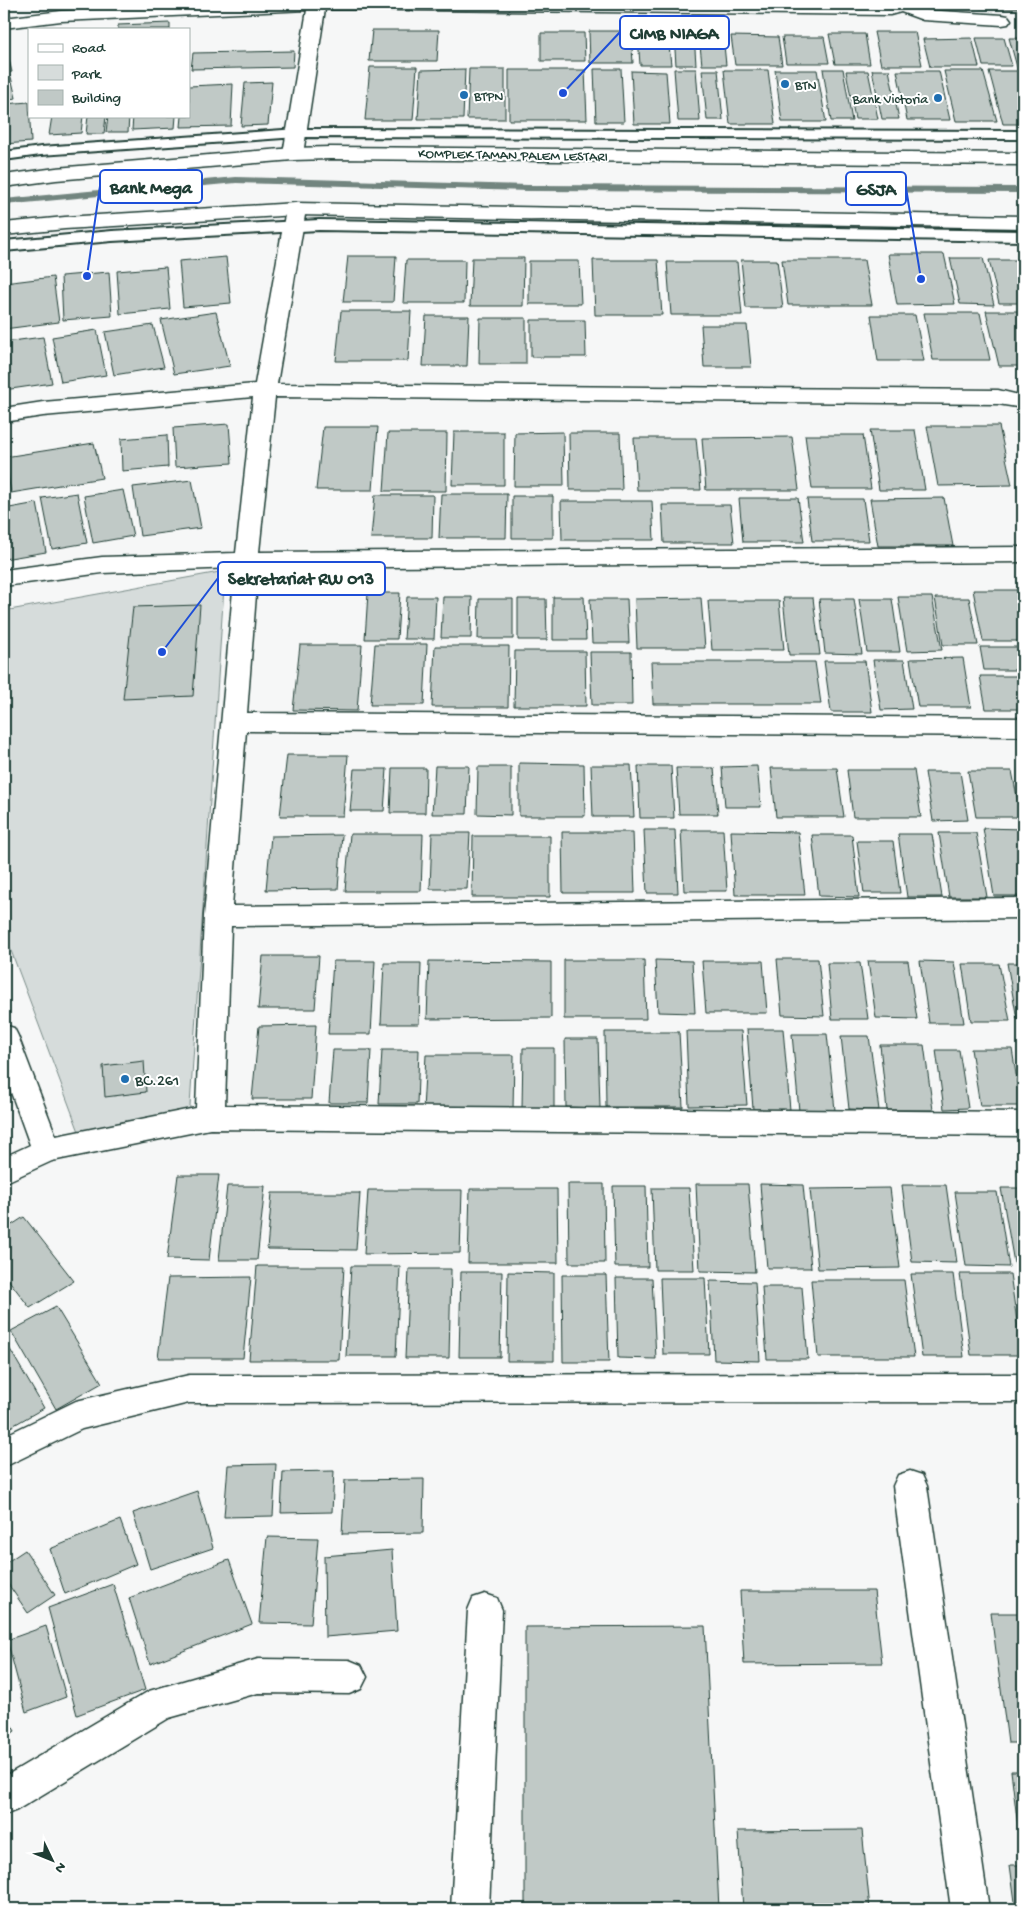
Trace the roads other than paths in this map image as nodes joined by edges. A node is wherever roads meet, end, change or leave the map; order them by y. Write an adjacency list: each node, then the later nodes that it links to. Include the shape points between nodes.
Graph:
1 (317, 4): 2 (street, via 890,10); 3 (street); 6 (street)
2 (903, 5): 4 (street, via 924,15)
3 (62, 10): 5 (street)
4 (1002, 20)
5 (4, 23)
6 (297, 133): 7 (lane); 8 (street); 9 (lane)
7 (1023, 135)
8 (293, 154): 10 (street, KOMPLEK TAMAN PALEM LESTARI); 11 (street, KOMPLEK TAMAN PALEM LESTARI)
9 (4, 156)
10 (1023, 159)
11 (4, 181)
12 (294, 218): 13 (street); 14 (street, via 65,223); 15 (lane, via 319,225); 16 (lane); 17 (street)
13 (1023, 222)
14 (4, 229)
15 (1023, 236)
16 (4, 246)
17 (265, 390): 18 (street, via 998,397); 19 (street); 21 (street)
18 (1023, 402)
19 (4, 415)
20 (1023, 555): 21 (street)
21 (247, 560): 22 (street, via 102,566); 23 (street)
22 (4, 578)
23 (235, 722): 24 (street); 26 (street)
24 (1023, 727)
25 (1023, 908): 26 (street)
26 (218, 916): 28 (street)
27 (4, 1036): 30 (street)
28 (210, 1117): 29 (street); 30 (street)
29 (1023, 1124)
30 (47, 1150): 31 (street)
31 (4, 1171)
32 (1023, 1388): 33 (street, via 189,1389 76,1416)
33 (4, 1452)
34 (910, 1486): 39 (street)
35 (485, 1610): 38 (street)
36 (349, 1677): 37 (street, via 258,1676 161,1703)
37 (4, 1797)
38 (470, 1909)
39 (970, 1909)

